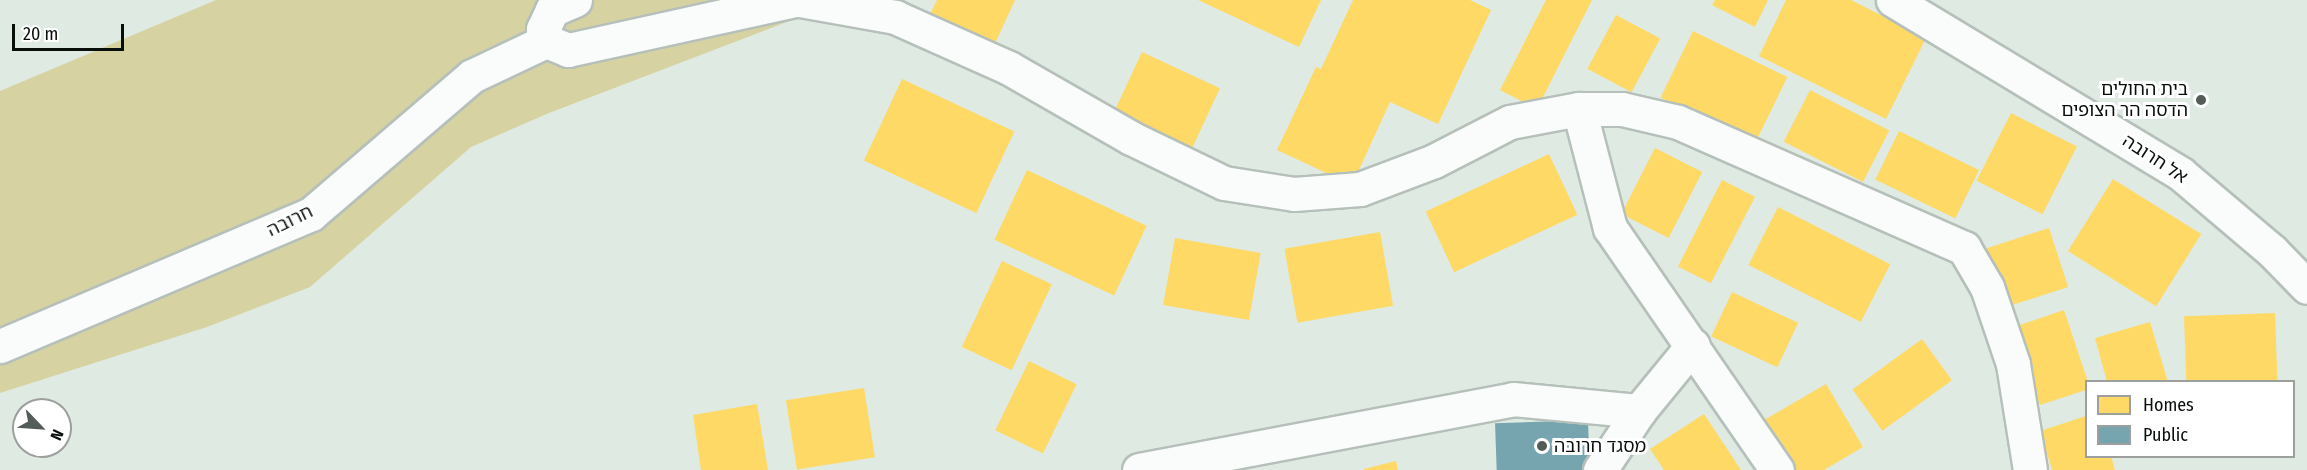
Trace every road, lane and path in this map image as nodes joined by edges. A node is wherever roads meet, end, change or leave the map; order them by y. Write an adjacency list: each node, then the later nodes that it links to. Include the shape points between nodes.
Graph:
1 (575, 0): 5 (street, via 552,10 543,29)
2 (796, 0): 5 (street, via 568,50)
3 (800, 0): 6 (street, via 895,17 1009,68 1131,138 1224,183 1294,194 1360,189 1434,161 1510,122)
4 (1893, 0): 7 (street, אל חרובה, via 2181,174)
5 (546, 40): 9 (street, חרובה, via 472,76 311,214)
6 (1579, 109): 8 (street, via 1610,228); 14 (street, via 1622,109 1678,122 1964,248 1987,287 2013,363)
7 (2307, 287)
8 (1693, 345): 10 (street); 13 (street)
9 (0, 346)
10 (1639, 411): 11 (street, via 1513,399); 12 (street)
11 (1139, 470)
12 (1600, 470)
13 (1777, 470)
14 (2030, 470)

